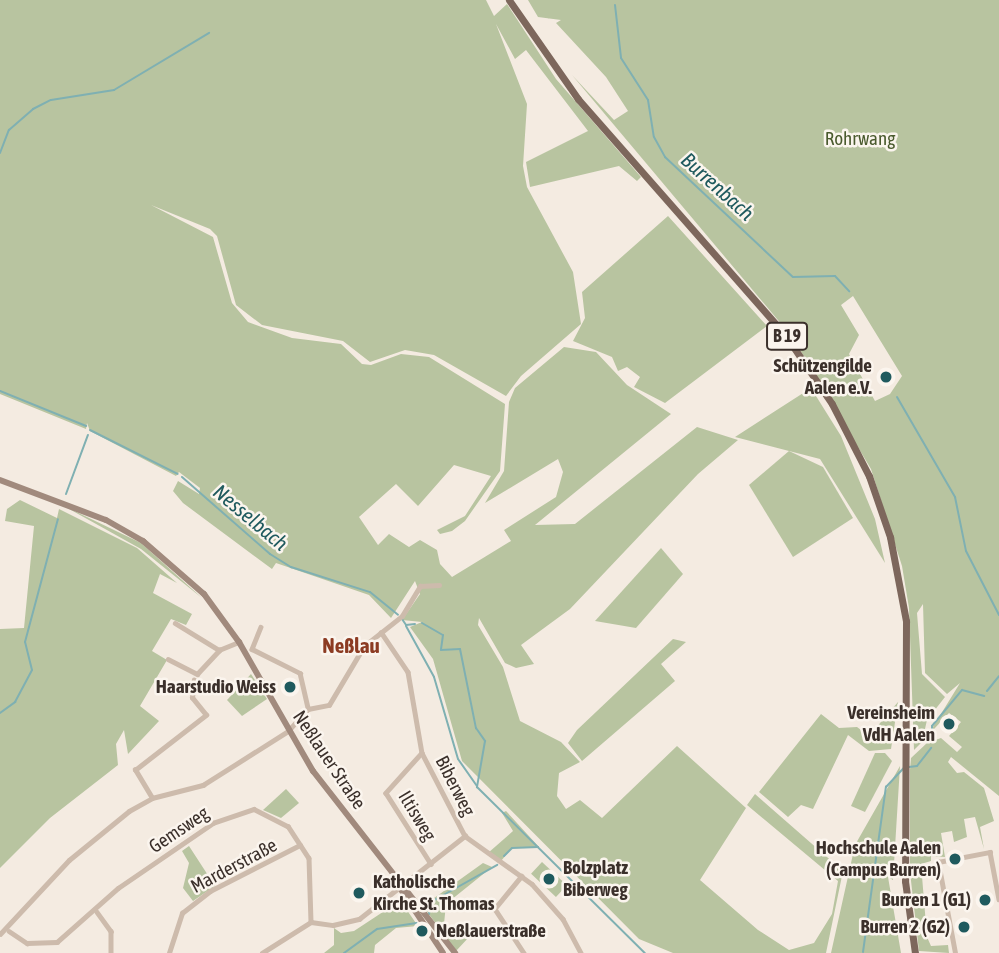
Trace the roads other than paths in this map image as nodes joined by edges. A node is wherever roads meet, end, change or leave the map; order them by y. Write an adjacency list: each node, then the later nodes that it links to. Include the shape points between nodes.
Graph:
1 (509, 0): 32 (main road, B 19, via 578,99 774,319 852,439 877,496 900,579 910,664 905,881)
2 (0, 480): 7 (main road, Neßlauer Straße, via 106,520 143,541 202,592)
3 (439, 585): 6 (street, via 420,586 401,617)
4 (175, 624): 8 (street)
5 (261, 627): 11 (street, via 252,649 300,673)
6 (381, 632): 11 (street, via 364,646 339,695 329,705); 13 (street, Biberweg, via 413,684)
7 (239, 642): 8 (street); 12 (main road, Neßlauer Straße)
8 (219, 650): 9 (street, via 197,674)
9 (168, 659)
10 (194, 680): 14 (street, via 192,698 206,715 135,770)
11 (308, 709): 12 (street)
12 (288, 731): 14 (street, via 203,785); 19 (main road, Neßlauer Straße)
13 (422, 753): 15 (street, Biberweg); 17 (street, Iltisweg, via 386,793)
14 (152, 798): 23 (street, via 69,860)
15 (465, 836): 17 (street); 18 (street, Biberweg)
16 (300, 845): 21 (street, Gemsweg, via 274,815 237,811 118,888); 22 (street, Gemsweg, via 312,868); 26 (street, Marderstraße, via 210,891 183,913)
17 (431, 864): 19 (street)
18 (522, 876): 30 (street, via 495,909); 31 (street, Biberweg, via 563,919)
19 (401, 889): 22 (street, via 348,923); 28 (main road, Neßlauer Straße); 29 (main road, Neßlauer Straße)
20 (999, 899): 33 (street, via 990,852 938,862)
21 (97, 912): 23 (street, Gemsweg, via 47,945 27,943); 25 (street, via 111,931)
22 (311, 922): 27 (street)
23 (9, 931): 24 (street)
24 (0, 934)
25 (111, 953)
26 (169, 953)
27 (262, 953)
28 (443, 953)
29 (455, 953)
30 (524, 953)
31 (581, 953)
32 (915, 953)
33 (955, 953)

